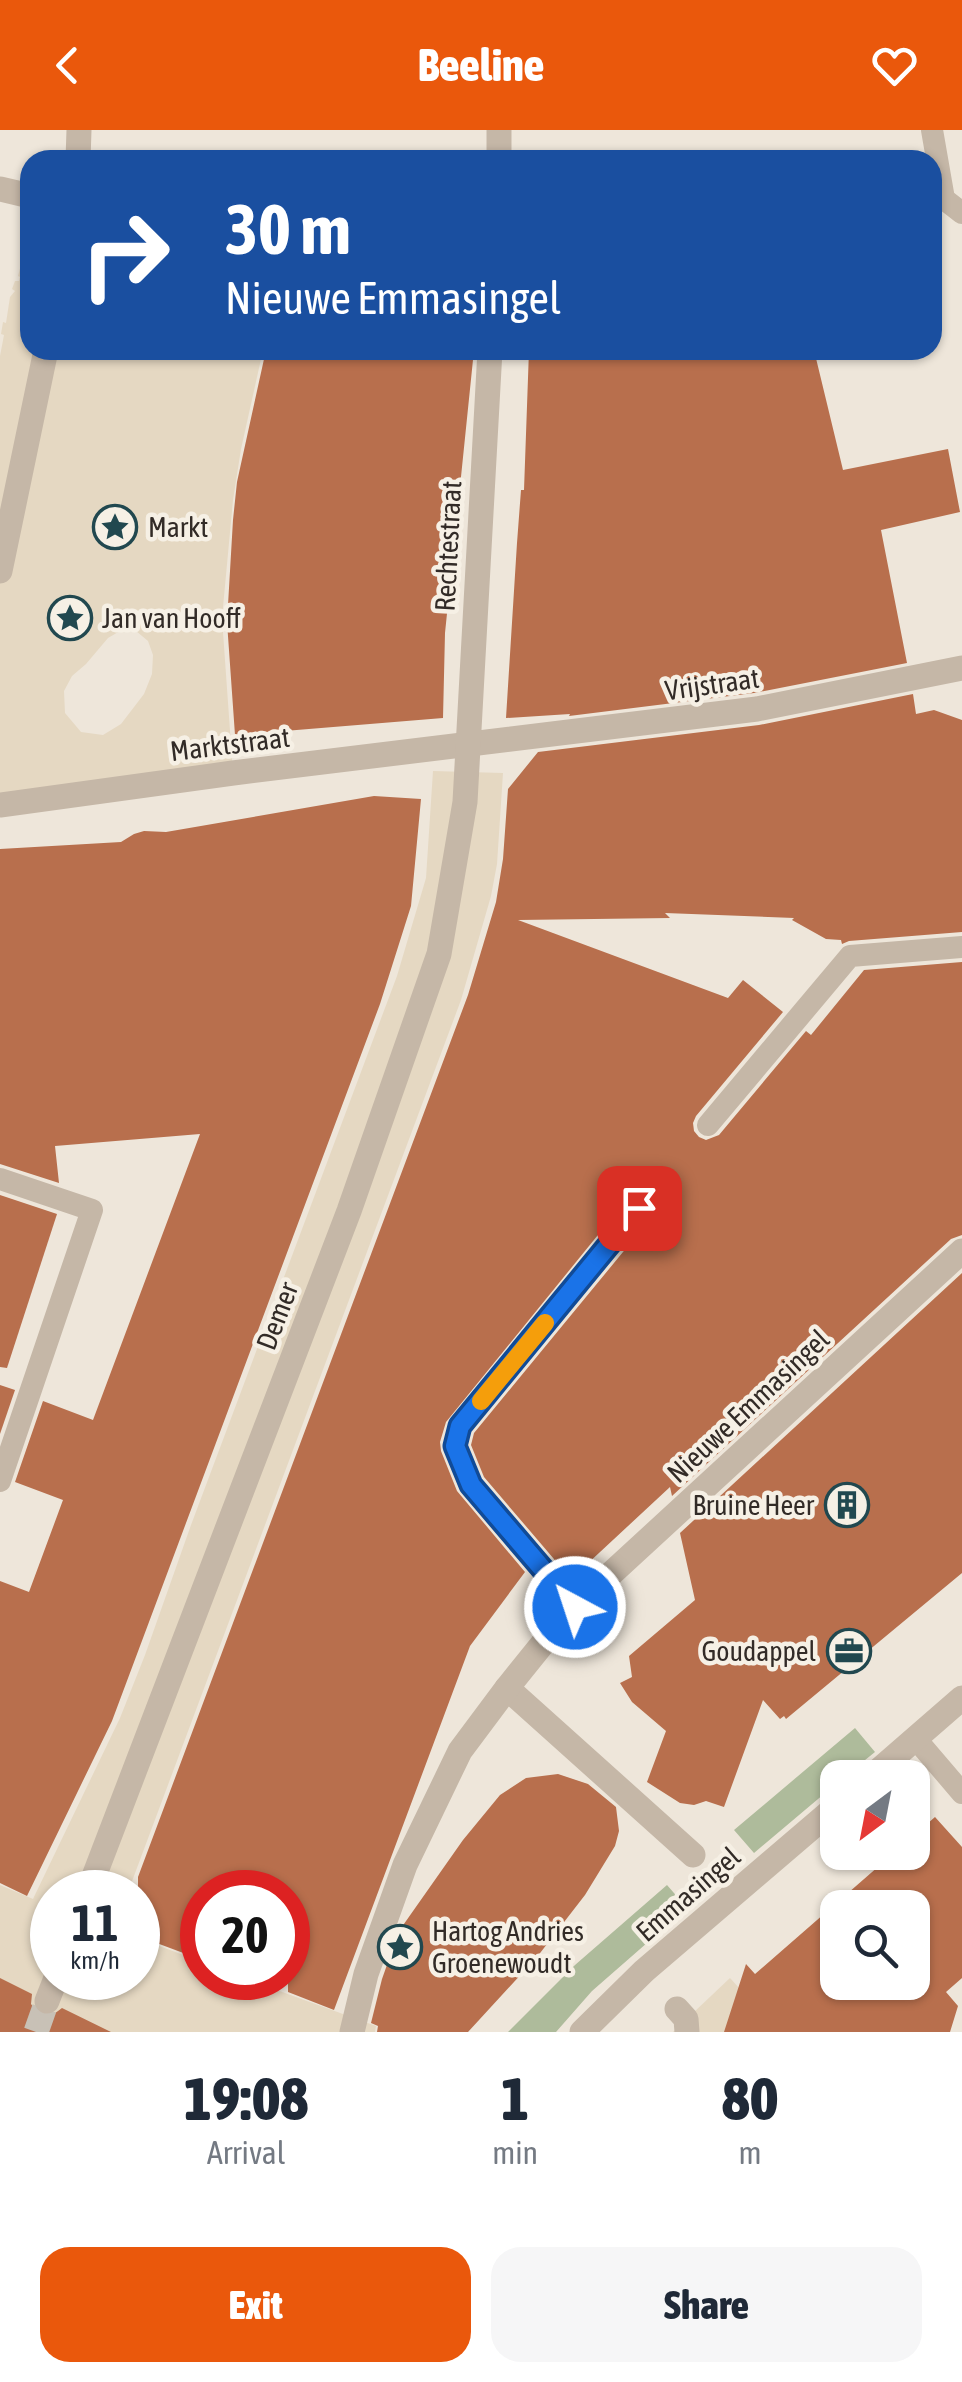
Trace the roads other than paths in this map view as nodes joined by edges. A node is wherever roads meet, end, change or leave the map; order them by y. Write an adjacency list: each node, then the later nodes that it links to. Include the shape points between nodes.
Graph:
1 (942, 188): 2 (lane, via 944,199)
2 (962, 213)
3 (44, 360): 5 (street)
4 (489, 360): 7 (street, Rechtestraat)
5 (0, 571)
6 (962, 668): 7 (street, Vrijstraat, via 757,709)
7 (467, 746): 8 (street, Marktstraat); 23 (street, Demer, via 465,802 440,954 350,1211)
8 (0, 805)
9 (962, 947): 10 (lane, via 850,956)
10 (708, 1126)
11 (0, 1179): 14 (lane, via 92,1210)
12 (639, 1208): 15 (lane, via 460,1426 455,1446 471,1485)
13 (962, 1250): 15 (street, Nieuwe Emmasingel)
14 (0, 1481)
15 (575, 1607): 16 (street, Nieuwe Emmasingel)
16 (506, 1688): 22 (street); 24 (street, Nieuwe Emmasingel, via 460,1752 405,1865)
17 (962, 1698): 18 (street)
18 (915, 1738): 19 (street); 20 (lane)
19 (890, 1760)
20 (962, 1793)
21 (820, 1820): 25 (street, Emmasingel)
22 (693, 1854)
23 (96, 1870)
24 (352, 2032)
25 (582, 2032)

